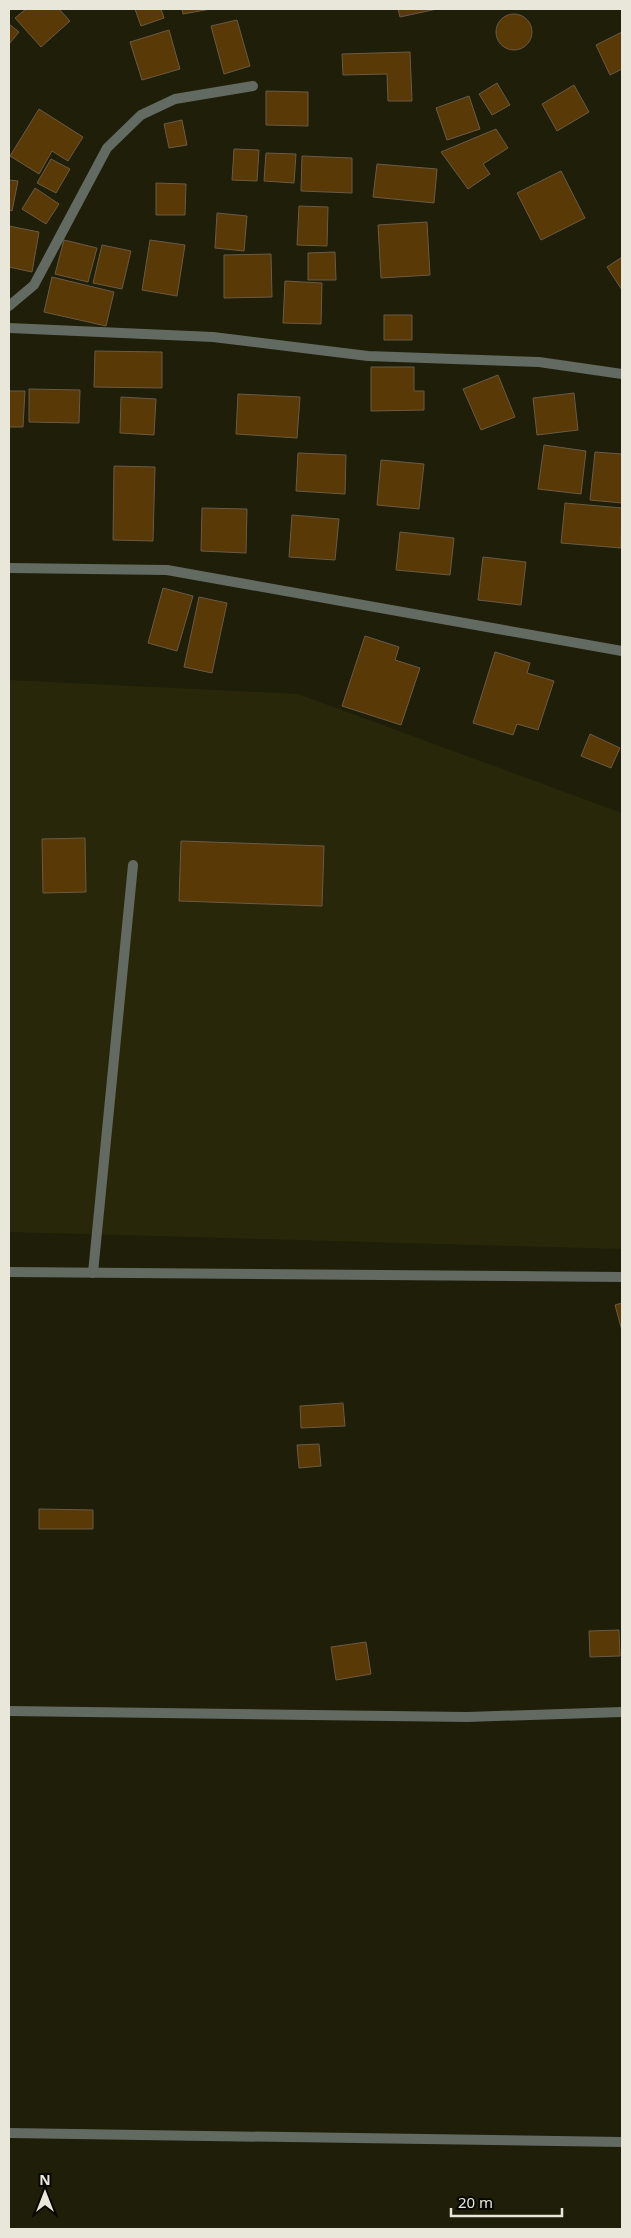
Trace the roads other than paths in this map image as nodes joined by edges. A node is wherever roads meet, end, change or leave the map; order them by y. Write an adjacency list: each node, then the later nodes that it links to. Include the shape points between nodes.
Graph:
1 (253, 86): 2 (street, via 175,99 141,115 107,148 34,285)
2 (9, 306)
3 (9, 328): 4 (street, via 213,337 368,356 539,362)
4 (622, 374)
5 (9, 568): 6 (street, via 167,570)
6 (622, 651)
7 (133, 865): 9 (street)
8 (9, 1272): 9 (street)
9 (93, 1273): 10 (street)
10 (622, 1277)
11 (9, 1711): 12 (street, via 467,1716)
12 (622, 1712)
13 (9, 2133): 14 (street)
14 (622, 2142)

